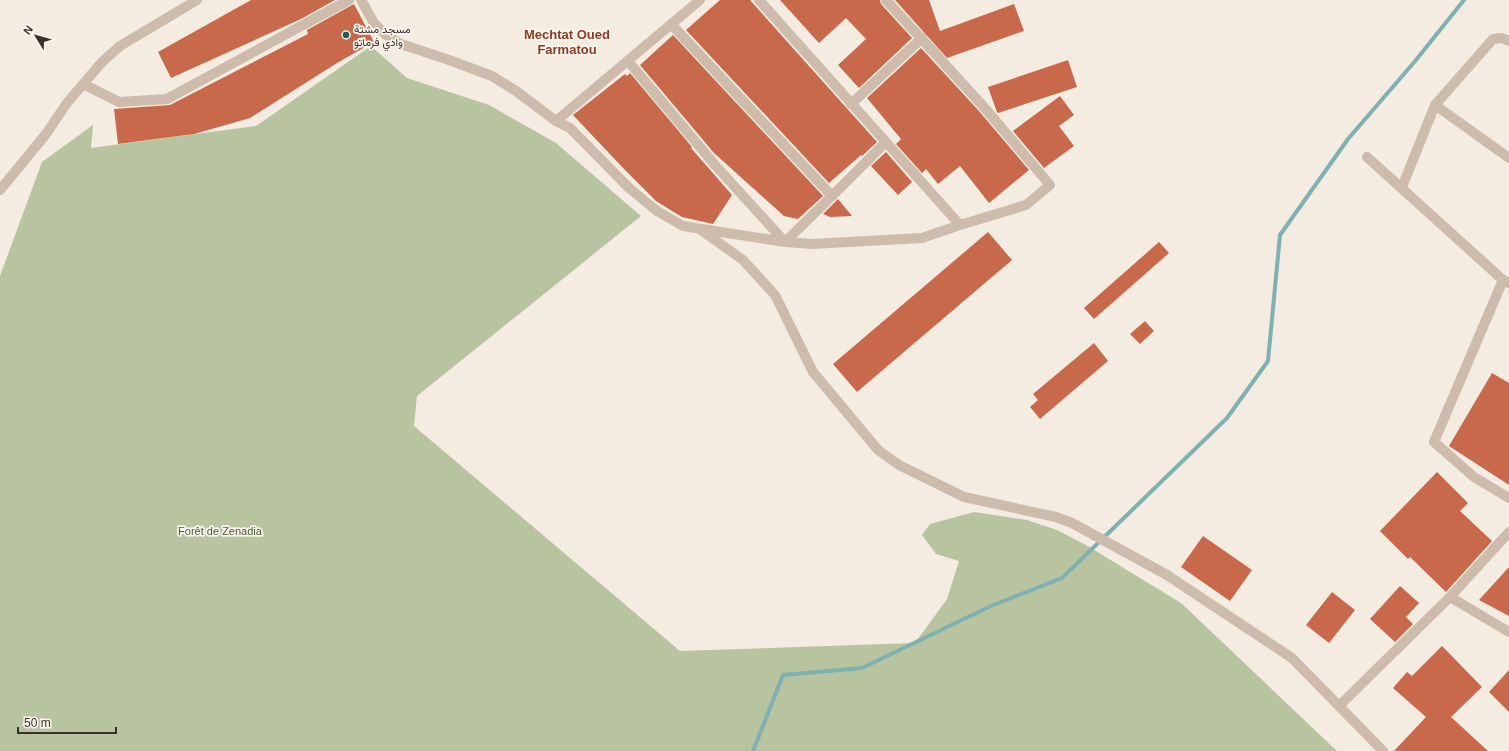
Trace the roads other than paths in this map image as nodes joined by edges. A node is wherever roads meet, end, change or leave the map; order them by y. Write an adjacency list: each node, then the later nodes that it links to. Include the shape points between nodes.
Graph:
1 (197, 0): 11 (street, via 120,46)
2 (349, 0): 11 (street, via 167,99 119,102)
3 (361, 0): 14 (street, via 374,23 386,35 401,44 492,76)
4 (700, 0): 7 (street)
5 (759, 0): 12 (street)
6 (886, 0): 8 (street)
7 (671, 24): 10 (street); 20 (street)
8 (922, 38): 12 (street); 21 (street, via 1050,185 1026,205)
9 (1509, 41): 13 (street, via 1502,38 1493,39)
10 (628, 61): 14 (street); 23 (street, via 715,165)
11 (83, 84): 19 (street)
12 (852, 104): 15 (street)
13 (1435, 105): 17 (street); 18 (street)
14 (556, 121): 22 (street, via 570,128 629,188 657,210 682,226)
15 (886, 142): 20 (street); 21 (street)
16 (1367, 156): 18 (street)
17 (1509, 158)
18 (1402, 187): 24 (street)
19 (0, 190)
20 (832, 196): 23 (street)
21 (960, 225): 23 (street, via 922,238 812,244)
22 (699, 229): 23 (street); 29 (street, via 743,260 775,295 813,372 878,450 899,465 964,497 1056,517 1072,523 1160,572 1292,658)
23 (785, 242)
24 (1506, 281): 25 (street, via 1434,442 1474,476)
25 (1509, 498)
26 (1509, 532): 27 (street)
27 (1450, 597): 28 (street); 29 (street)
28 (1509, 632)
29 (1339, 706): 30 (street)
30 (1383, 751)

